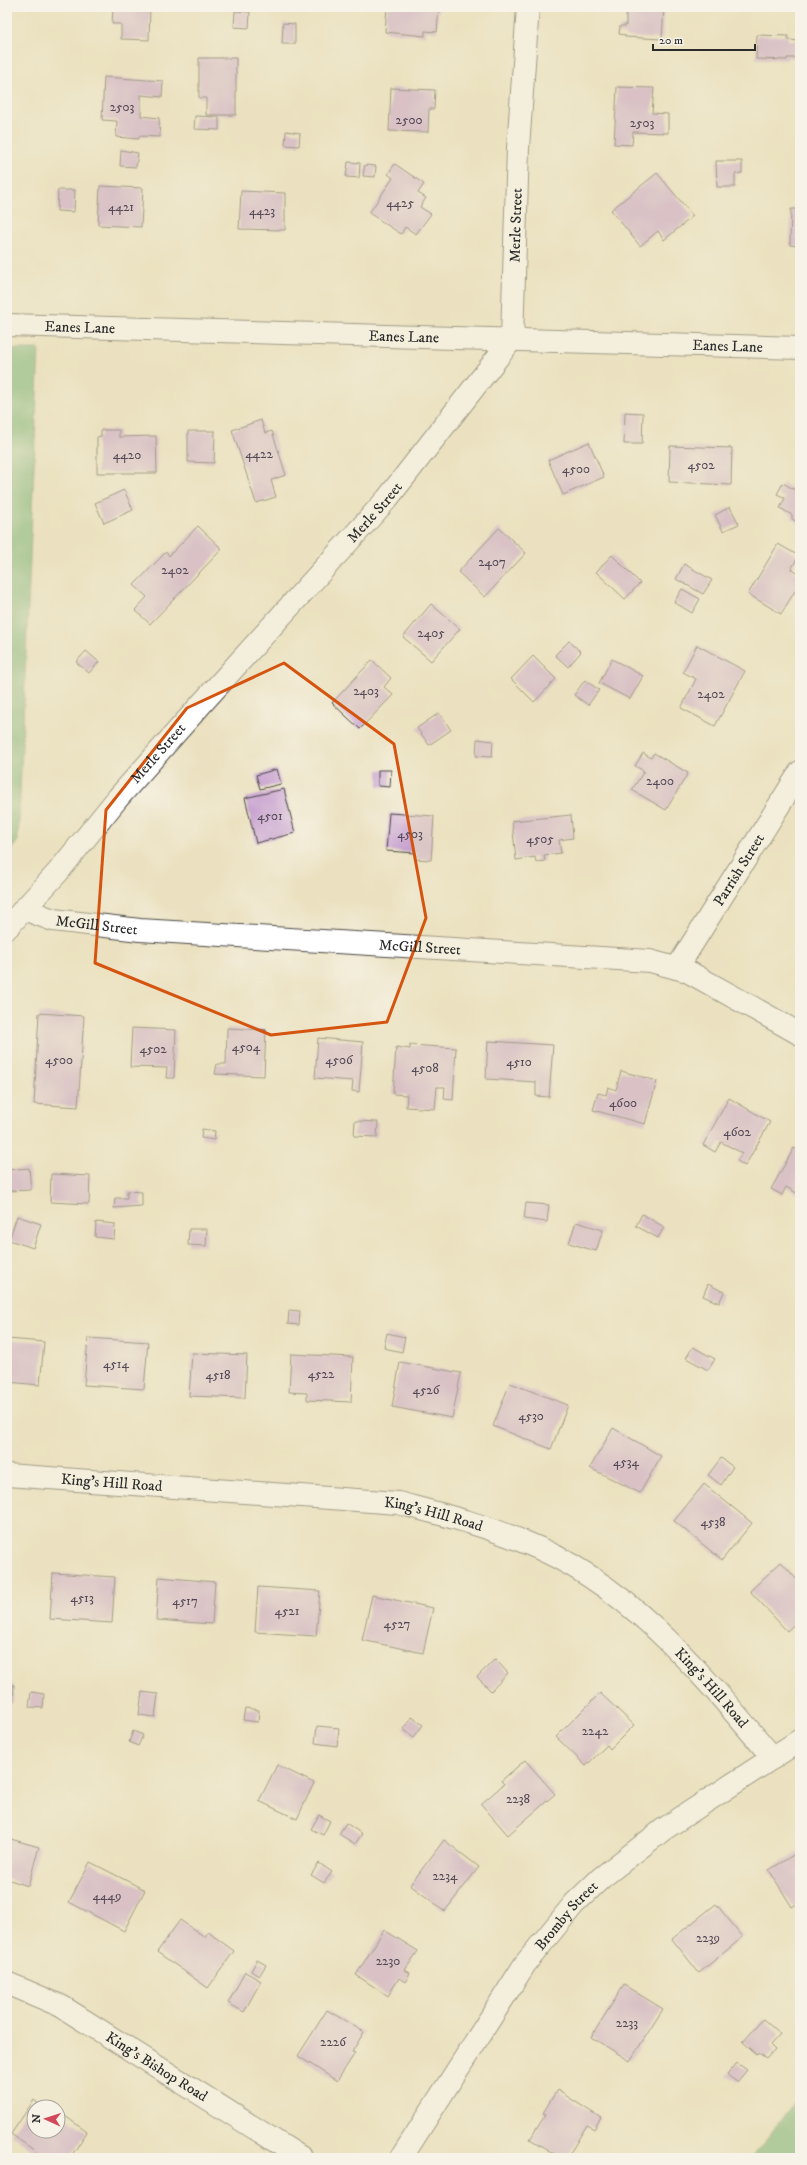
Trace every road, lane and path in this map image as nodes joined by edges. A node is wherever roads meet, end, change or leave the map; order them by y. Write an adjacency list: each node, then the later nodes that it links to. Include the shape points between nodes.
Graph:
1 (528, 7): 3 (street, Merle Street, via 518,148)
2 (7, 325): 3 (street, Eanes Lane)
3 (512, 339): 4 (street, Eanes Lane); 6 (street, Merle Street, via 387,499 204,701)
4 (800, 348)
5 (800, 772): 8 (street, Parrish Street)
6 (24, 909): 7 (street, Merle Street); 8 (street, McGill Street, via 53,920 140,930 650,961)
7 (7, 928)
8 (677, 968): 9 (street, McGill Street, via 687,971)
9 (800, 1034)
10 (7, 1475): 12 (street, King's Hill Road, via 398,1503 459,1518 523,1541 593,1578 641,1615 691,1662)
11 (800, 1740): 12 (street, Bromby Street)
12 (772, 1758): 15 (street, Bromby Street, via 664,1829 601,1878 574,1904 525,1964)
13 (7, 1983): 14 (street, King's Bishop Road, via 60,2006)
14 (302, 2158)
15 (401, 2158)

